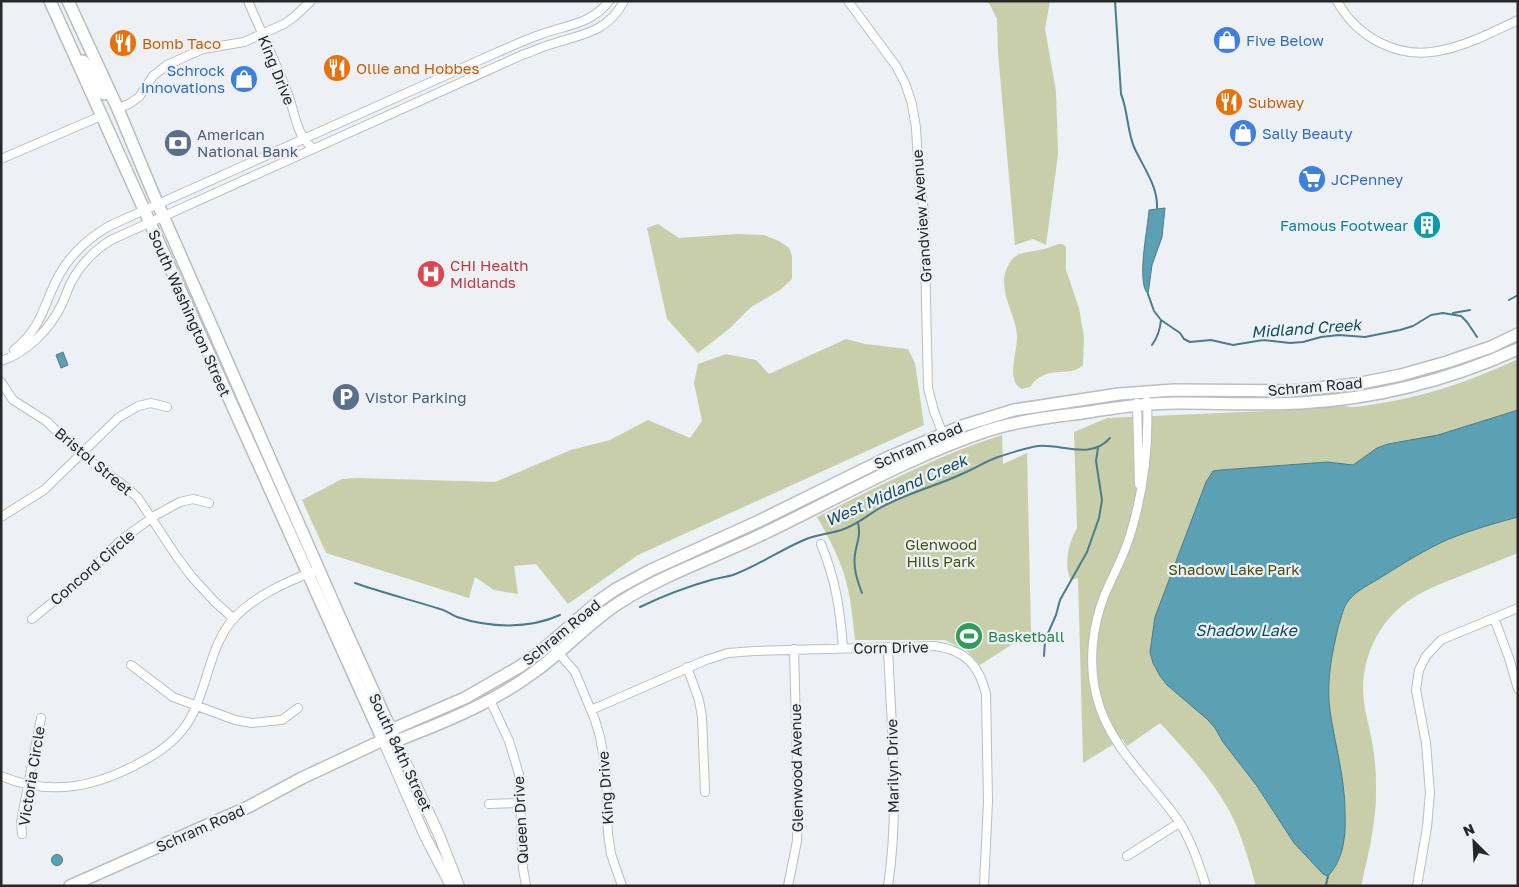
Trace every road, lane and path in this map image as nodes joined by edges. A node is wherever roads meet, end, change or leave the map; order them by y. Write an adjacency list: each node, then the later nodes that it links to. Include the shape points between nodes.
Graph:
1 (50, 1): 11 (main road, South Washington Street)
2 (68, 1): 14 (main road, South Washington Street)
3 (248, 1): 10 (street, King Drive)
4 (311, 1): 10 (street, via 294,17)
5 (609, 1): 12 (street, via 591,19)
6 (624, 1): 13 (street, via 610,21 593,32)
7 (848, 1): 32 (street, Grandview Avenue, via 896,66 912,104 924,211 928,388)
8 (1338, 1): 9 (street, via 1351,21 1368,36 1392,48 1412,52 1451,48)
9 (1518, 20)
10 (262, 34): 14 (street, via 238,44 203,49 166,65 153,76 138,97); 16 (street, King Drive)
11 (70, 44): 14 (main road, via 109,105); 15 (main road, South Washington Street)
12 (498, 52): 13 (street); 16 (street)
13 (504, 63): 17 (street)
14 (118, 108): 20 (main road, South Washington Street)
15 (101, 116): 19 (street); 20 (main road, via 116,120 137,166); 22 (main road, South Washington Street)
16 (303, 140): 17 (street, King Drive); 18 (street, King Drive); 21 (street)
17 (313, 149): 18 (street)
18 (304, 153): 23 (street)
19 (1, 159)
20 (144, 171): 21 (main road, South Washington Street)
21 (158, 204): 22 (street); 23 (main road, South Washington Street)
22 (144, 210): 24 (main road, South Washington Street); 27 (street, via 109,226 83,244 63,268 35,328)
23 (163, 216): 24 (street); 39 (main road, South Washington Street)
24 (148, 222): 27 (street, via 111,240 92,254 72,280 49,326 30,344); 39 (main road, South Washington Street)
25 (1518, 334): 29 (main road, Schram Road, via 1447,362 1356,384 1290,391)
26 (1518, 349): 30 (main road, Schram Road, via 1454,374 1359,397 1291,404)
27 (1, 360)
28 (1, 382): 34 (street, Bristol Street, via 13,400 46,421)
29 (1142, 392): 30 (street); 32 (main road, Schram Road, via 1014,410)
30 (1142, 405): 33 (main road, Schram Road, via 1009,424); 65 (street, via 1140,496 1128,543 1104,596 1096,623 1093,675 1100,709 1116,741)
31 (167, 407): 34 (street, via 151,403 138,406 118,418)
32 (943, 434): 33 (street, Grandview Avenue); 45 (main road, Schram Road, via 651,570 600,600)
33 (948, 446): 49 (main road, Schram Road, via 647,586 605,612)
34 (81, 454): 36 (street, via 44,490); 37 (street, Bristol Street, via 126,487)
35 (208, 503): 37 (street, Concord Circle, via 193,499 180,502)
36 (1, 517)
37 (152, 518): 42 (street, Concord Circle, via 122,539 88,573); 43 (street, Bristol Street, via 192,577)
38 (821, 544): 47 (street, via 838,601)
39 (313, 572): 43 (street, via 259,597); 44 (main road, South Washington Street)
40 (1518, 608): 41 (street)
41 (1494, 618): 52 (street); 68 (street, via 1441,640 1426,656 1419,670 1416,690 1426,743 1430,793)
42 (32, 619)
43 (234, 619): 54 (street, via 214,653)
44 (335, 622): 58 (main road, South 84th Street); 59 (main road, South 84th Street)
45 (550, 643): 49 (street, King Drive); 58 (main road, Schram Road, via 486,687)
46 (888, 647): 47 (street, Corn Drive); 75 (street, Marilyn Drive, via 894,801); 76 (street, Corn Drive, via 935,646 954,650 975,666 983,683 986,694 988,801)
47 (843, 648): 48 (street, Corn Drive)
48 (794, 649): 51 (street, Corn Drive, via 728,653); 74 (street, Glenwood Avenue, via 798,805 797,841)
49 (558, 653): 53 (main road, Schram Road, via 526,679); 56 (street, King Drive, via 574,672)
50 (131, 666): 54 (street, via 173,697)
51 (687, 668): 56 (street, Corn Drive); 62 (street, via 700,700)
52 (1518, 689)
53 (490, 700): 58 (main road, Schram Road); 63 (street, Queen Drive, via 517,767)
54 (196, 707): 55 (street, via 252,723 282,720); 61 (street, via 178,736 127,770 83,785 48,787)
55 (298, 708)
56 (591, 710): 73 (street, King Drive, via 604,754 608,834)
57 (41, 718): 61 (street, Victoria Circle)
58 (394, 735): 59 (main road, Schram Road); 71 (street, South 84th Street)
59 (383, 740): 69 (main road, Schram Road, via 248,807); 70 (street, South 84th Street)
60 (1, 776): 61 (street)
61 (29, 784): 66 (street, Victoria Circle, via 21,822)
62 (705, 792)
63 (519, 803): 64 (street); 72 (street, Queen Drive)
64 (488, 804)
65 (1179, 823): 67 (street); 77 (street, via 1196,854)
66 (22, 834)
67 (1127, 856)
68 (1420, 869): 78 (street); 79 (street)
69 (70, 886)
70 (451, 886)
71 (459, 886)
72 (526, 886)
73 (622, 886)
74 (788, 886)
75 (888, 886)
76 (984, 886)
77 (1206, 886)
78 (1412, 886)
79 (1418, 886)

